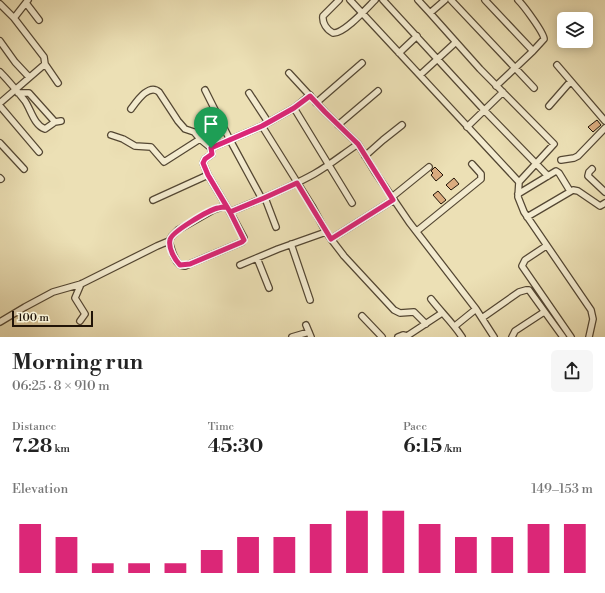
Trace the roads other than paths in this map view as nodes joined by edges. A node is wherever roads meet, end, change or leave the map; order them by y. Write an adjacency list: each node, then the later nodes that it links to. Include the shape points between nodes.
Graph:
1 (339, 0): 12 (street, via 323,16 323,22 330,32 338,33)
2 (350, 0): 12 (street)
3 (375, 0): 12 (street)
4 (383, 0): 16 (street)
5 (418, 0): 13 (street)
6 (445, 0): 13 (street)
7 (452, 0): 25 (street)
8 (485, 0): 19 (street)
9 (518, 0): 19 (street, via 545,36)
10 (27, 1): 14 (street); 15 (street)
11 (0, 4): 14 (street)
12 (362, 12): 20 (street)
13 (430, 13): 18 (street)
14 (14, 18): 23 (street, via 44,57)
15 (39, 20)
16 (417, 36): 20 (street); 21 (street)
17 (0, 41): 29 (street)
18 (456, 42): 21 (street); 32 (street)
19 (533, 51): 25 (street)
20 (399, 53): 28 (street)
21 (438, 59): 28 (street); 45 (street)
22 (362, 63): 40 (street)
23 (44, 64): 29 (street); 31 (street)
24 (556, 65): 30 (street)
25 (515, 69): 32 (street); 33 (street)
26 (0, 72): 35 (street)
27 (289, 73): 39 (street)
28 (420, 75): 51 (street)
29 (30, 77): 35 (street)
30 (570, 82): 42 (street); 46 (street)
31 (58, 83)
32 (496, 86): 37 (street)
33 (534, 88)
34 (205, 90): 55 (street)
35 (17, 91): 35 (street, via 42,127 45,129 58,122 29,93); 41 (street)
36 (378, 91): 48 (street)
37 (503, 92): 45 (street); 62 (street, via 554,144)
38 (248, 93): 47 (street)
39 (310, 96): 40 (street); 43 (street)
40 (316, 102): 48 (street)
41 (0, 104): 59 (street)
42 (549, 106)
43 (294, 108): 47 (street); 64 (street)
44 (131, 109): 54 (street, via 138,99 150,90 156,89 182,126 194,132)
45 (485, 111): 51 (street); 62 (street)
46 (605, 121)
47 (268, 122): 50 (street)
48 (338, 125): 57 (street)
49 (402, 125): 60 (street)
50 (262, 126): 55 (street); 71 (street)
51 (468, 127): 70 (street)
52 (605, 128): 61 (street, via 578,156)
53 (112, 135): 54 (street, via 136,146 151,147 164,162)
54 (200, 139): 58 (street)
55 (230, 140): 58 (street); 76 (street)
56 (0, 143): 66 (street)
57 (358, 144): 60 (street); 64 (street)
58 (211, 148): 68 (street, via 212,154 203,163)
59 (39, 152)
60 (365, 156): 75 (street)
61 (561, 160)
62 (536, 163): 69 (street); 70 (street)
63 (472, 164): 83 (street, via 481,174 481,179)
64 (328, 165): 71 (street); 78 (street)
65 (428, 167): 75 (street)
66 (24, 169)
67 (592, 169): 73 (street, via 588,176)
68 (208, 175): 77 (street); 80 (street)
69 (548, 176): 72 (street, via 558,171); 74 (street)
70 (519, 182): 74 (street)
71 (297, 183): 76 (street); 84 (street)
72 (570, 191): 79 (street, via 578,191 600,206); 81 (street)
73 (605, 192)
74 (518, 194): 81 (street)
75 (392, 198): 83 (street); 85 (street)
76 (263, 199): 80 (street); 82 (street)
77 (153, 200)
78 (352, 203)
79 (605, 203)
80 (229, 210): 86 (street, via 222,207 213,210 178,230); 86 (street, via 244,238 242,242 184,266 177,262)
81 (527, 217): 88 (street)
82 (276, 227)
83 (417, 231): 95 (street)
84 (326, 232): 85 (street); 87 (street)
85 (331, 239): 102 (street, via 394,310 400,313 414,312)
86 (169, 241): 91 (street)
87 (291, 244): 89 (street); 94 (street)
88 (546, 246): 114 (street, via 525,260 522,266); 115 (street, via 591,310 593,319)
89 (256, 258): 90 (street); 92 (street)
90 (240, 265)
91 (81, 284): 100 (street, via 75,298 85,314); 101 (street, via 53,292)
92 (269, 288)
93 (431, 299): 97 (street)
94 (310, 300)
95 (476, 309): 99 (street); 104 (street)
96 (544, 312): 99 (street, via 531,292 526,290 519,292); 112 (street, via 515,331); 113 (street)
97 (442, 313): 102 (street); 104 (street)
98 (362, 316): 108 (street)
99 (482, 318): 111 (street)
100 (80, 321)
101 (0, 322)
102 (426, 324): 106 (street)
103 (306, 325): 105 (street)
104 (455, 326): 110 (street)
105 (310, 335): 107 (street)
106 (407, 336): 109 (street)
107 (292, 337)
108 (382, 337)
109 (398, 337)
110 (462, 337)
111 (494, 337)
112 (512, 337)
113 (563, 337)
114 (571, 337)
115 (589, 337)

